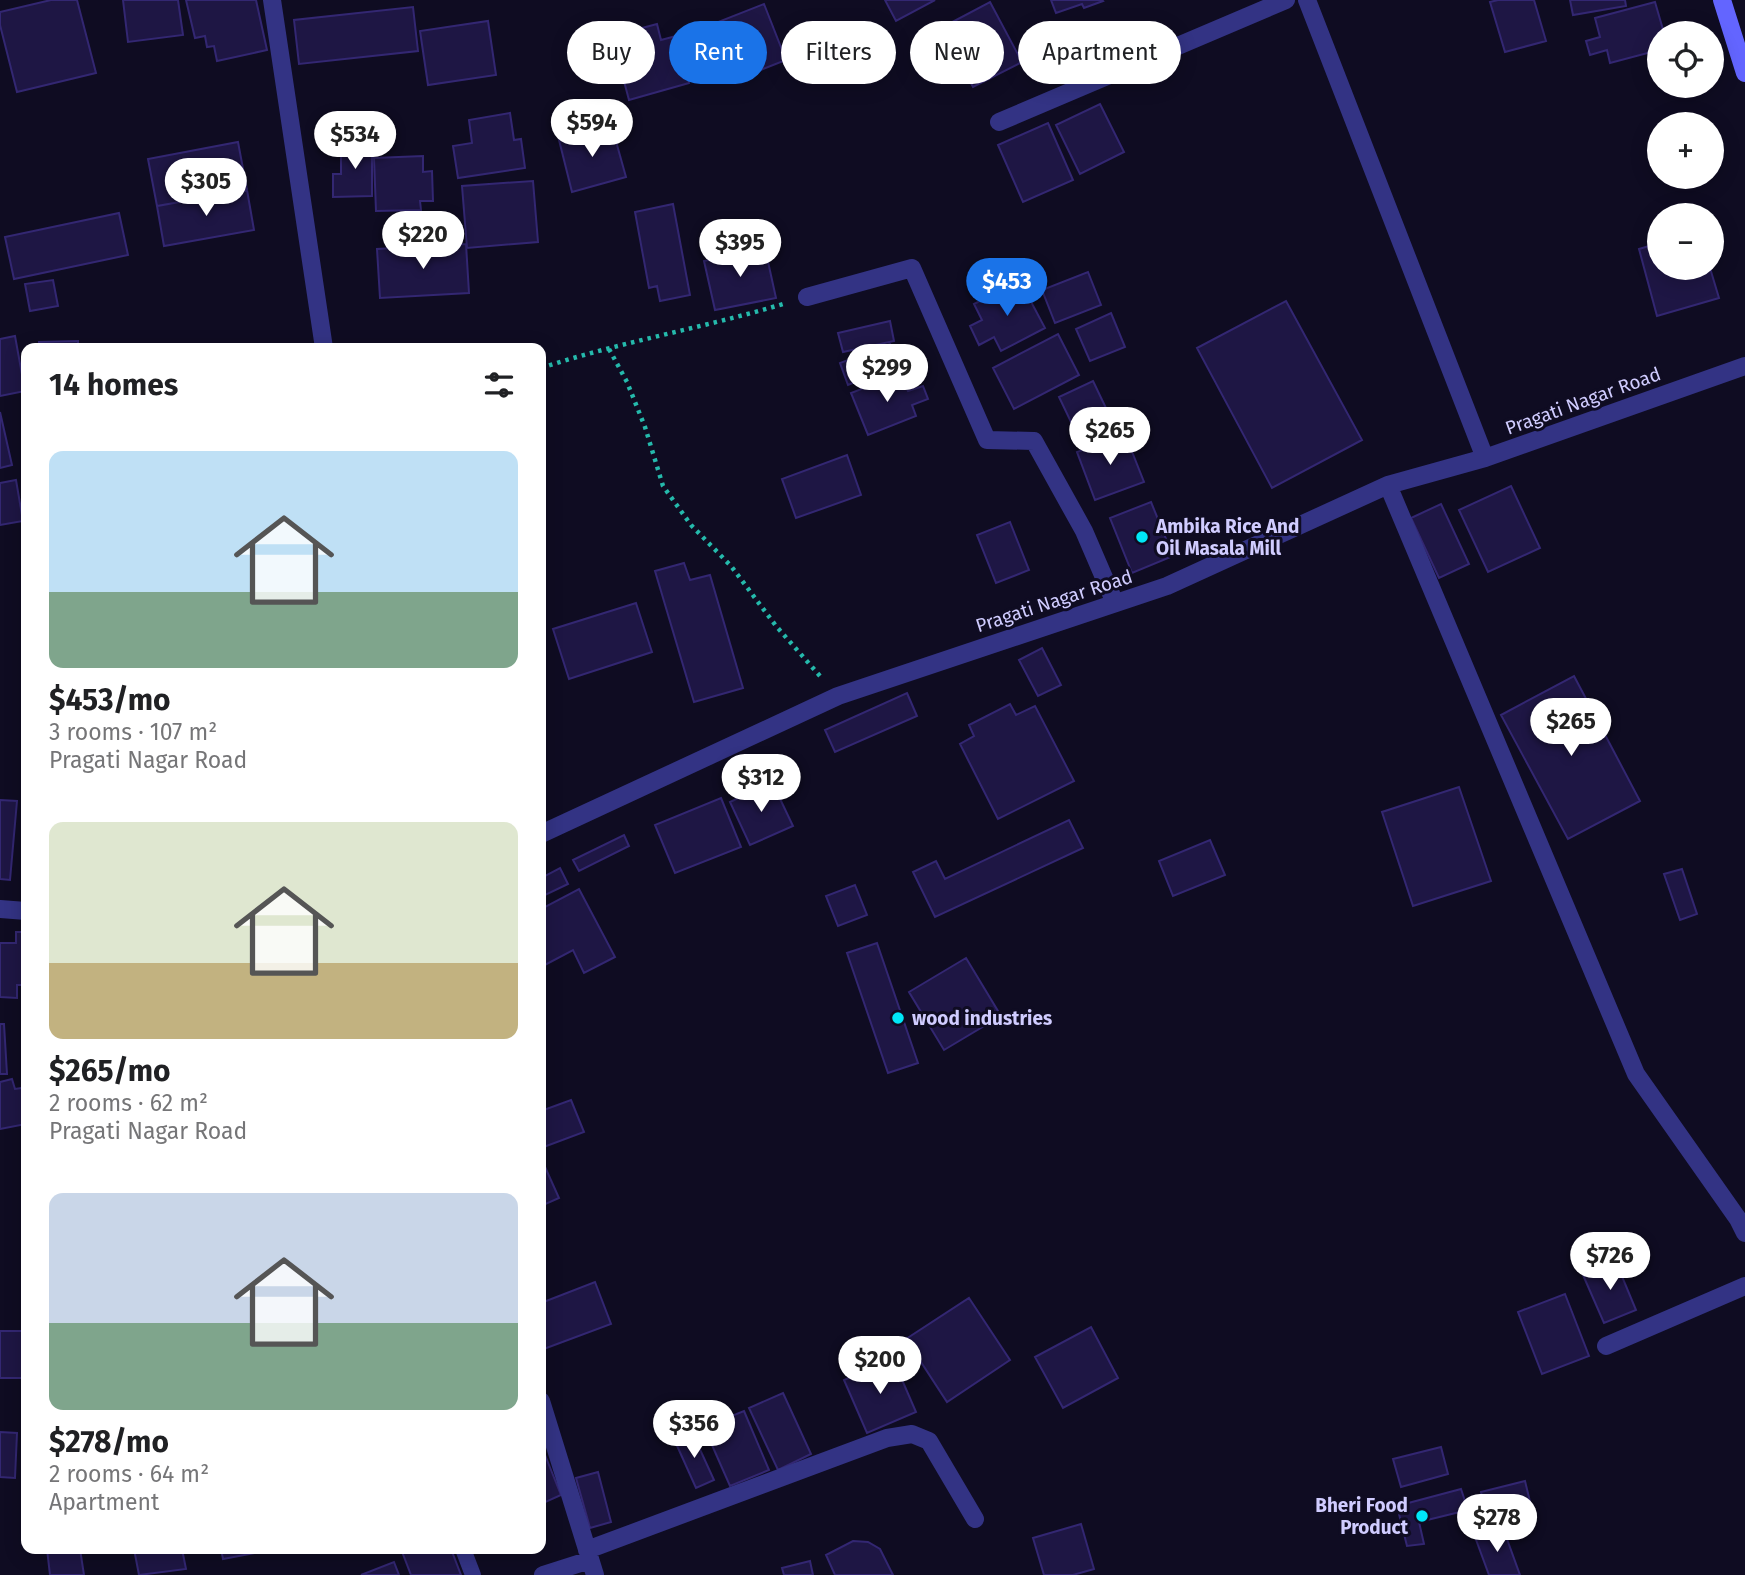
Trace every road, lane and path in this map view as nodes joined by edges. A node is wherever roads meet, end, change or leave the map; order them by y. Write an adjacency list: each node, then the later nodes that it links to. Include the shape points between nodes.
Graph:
1 (272, 0): 9 (street)
2 (1286, 0): 7 (street)
3 (1307, 0): 13 (street)
4 (1722, 0): 5 (street)
5 (1737, 19): 6 (street)
6 (1745, 74)
7 (999, 122)
8 (807, 297): 10 (path); 15 (street, via 912,268 987,440 1034,441 1084,531)
9 (323, 343)
10 (608, 349): 12 (path); 16 (path, via 627,382 663,485)
11 (1745, 366): 13 (street, Pragati Nagar Road)
12 (546, 367)
13 (1485, 458): 14 (street, Pragati Nagar Road)
14 (1388, 485): 15 (street, Pragati Nagar Road, via 1167,586); 20 (street, via 1636,1074)
15 (1115, 603): 16 (street, Pragati Nagar Road)
16 (838, 696): 17 (street, Pragati Nagar Road)
17 (546, 832)
18 (0, 909): 19 (street)
19 (21, 911)
20 (1745, 1233)
21 (1745, 1286): 22 (street)
22 (1606, 1346)
23 (546, 1417): 26 (street)
24 (975, 1519): 26 (street, via 929,1441 912,1434 887,1437)
25 (465, 1554): 27 (lane)
26 (591, 1562): 28 (street)
27 (473, 1575)
28 (543, 1575)

